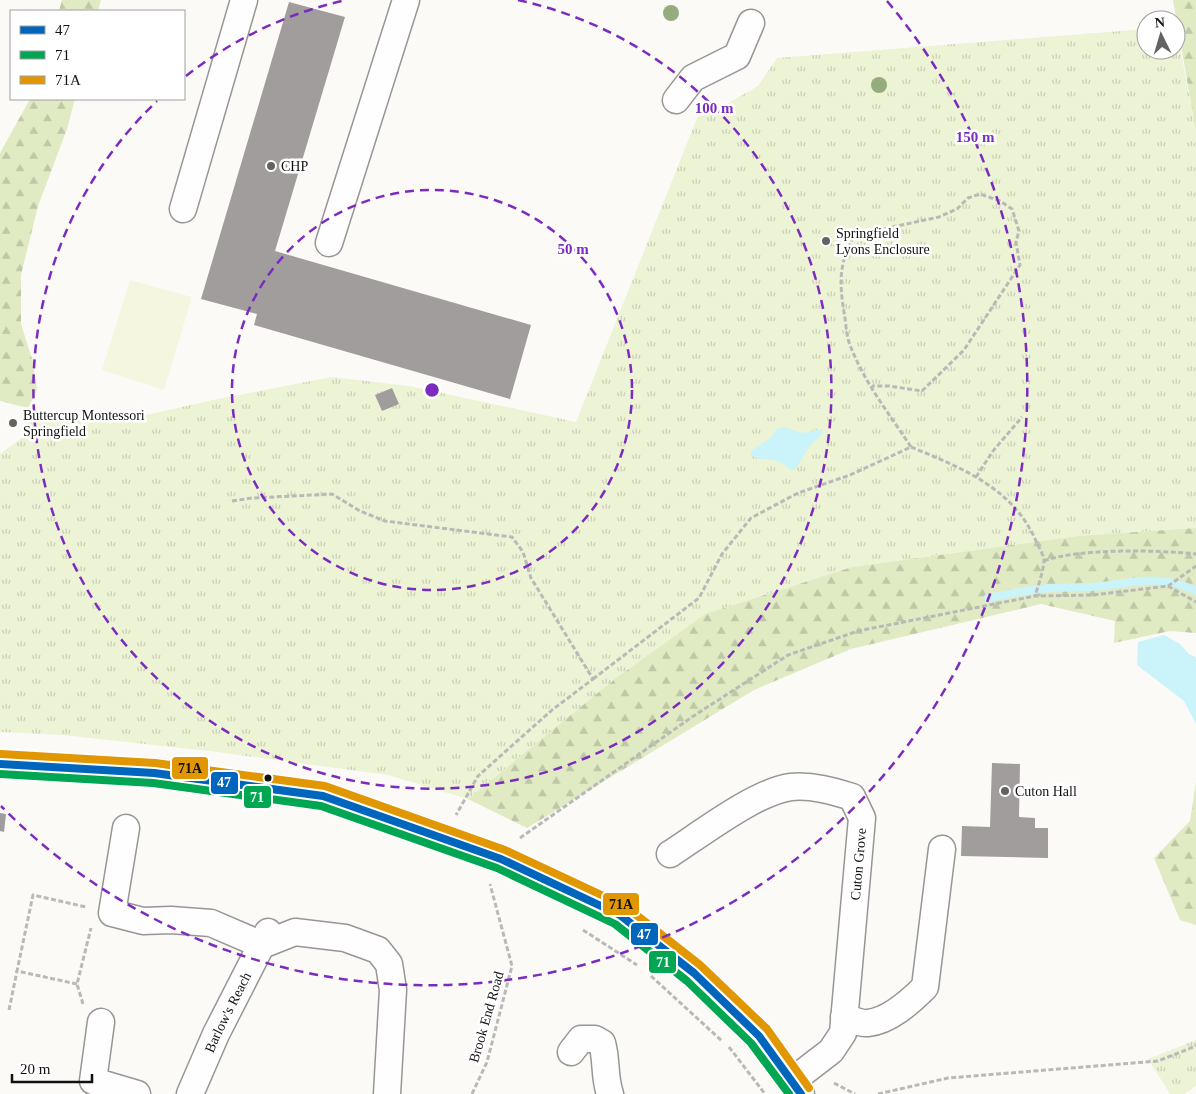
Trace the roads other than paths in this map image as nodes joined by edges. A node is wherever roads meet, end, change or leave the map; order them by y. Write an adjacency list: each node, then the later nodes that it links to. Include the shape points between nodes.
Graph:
1 (244, 0): 5 (street)
2 (406, 0): 6 (street)
3 (752, 23): 4 (street, via 737,56 693,78)
4 (676, 100)
5 (183, 209)
6 (329, 243)
7 (0, 764): 15 (street, via 154,773 323,796 507,851 620,915 700,979 759,1036)
8 (126, 828): 11 (street, via 112,913 143,921 211,923)
9 (942, 849): 12 (street, via 925,987 880,1020 866,1023)
10 (670, 854): 12 (street, Cuton Grove, via 752,801 791,787 828,789 852,797 862,818)
11 (265, 939): 17 (street, Barlow's Reach, via 216,1034); 18 (street, via 295,932 345,938 378,950 389,964 393,990)
12 (844, 1017): 15 (street, Cuton Grove, via 843,1032 831,1051)
13 (101, 1022): 16 (street, via 94,1081)
14 (571, 1052): 19 (street, via 581,1039 595,1039 602,1043 606,1057 605,1081)
15 (797, 1088)
16 (137, 1094)
17 (190, 1094)
18 (387, 1094)
19 (610, 1094)

